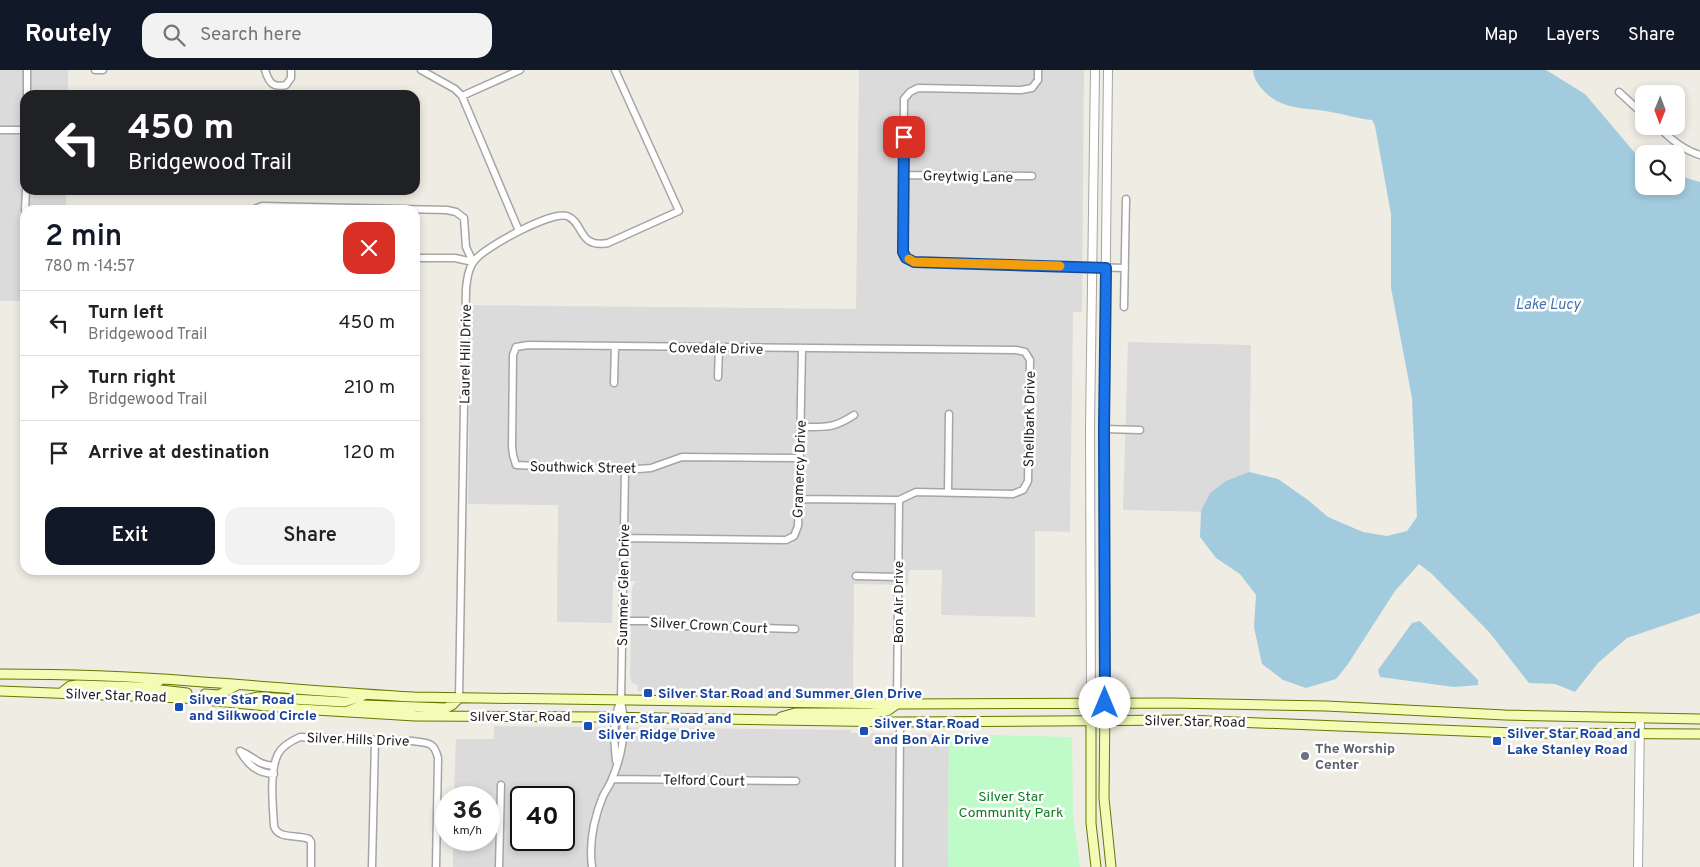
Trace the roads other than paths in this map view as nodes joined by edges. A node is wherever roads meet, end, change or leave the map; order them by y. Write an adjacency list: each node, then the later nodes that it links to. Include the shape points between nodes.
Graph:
1 (27, 70): 12 (street)
2 (95, 70): 3 (street)
3 (104, 70)
4 (265, 70): 5 (street, via 269,81 279,87 291,78)
5 (291, 70)
6 (421, 70): 14 (street)
7 (520, 70): 14 (street)
8 (615, 70): 24 (street, via 679,211 601,244 592,243 566,216)
9 (1038, 70): 20 (street, via 1038,80 1032,88 1021,90 918,88 910,92 904,99)
10 (1095, 70): 27 (street)
11 (1108, 70): 28 (street)
12 (27, 90)
13 (1619, 92): 15 (street)
14 (462, 96): 24 (street)
15 (1635, 106)
16 (0, 130): 17 (street)
17 (20, 130)
18 (1667, 135): 19 (street, via 1689,152)
19 (1700, 155)
20 (904, 175): 21 (street, Greytwig Lane); 27 (street, via 903,252 914,262)
21 (1032, 176)
22 (1126, 199): 29 (street)
23 (420, 209): 26 (street, via 447,210 464,218 466,247)
24 (519, 231): 26 (street, via 480,254)
25 (420, 258): 26 (street, via 455,258)
26 (473, 262): 60 (street, Laurel Hill Drive, via 466,289)
27 (1092, 268): 28 (street); 63 (street)
28 (1106, 268): 29 (street); 40 (street)
29 (1125, 268): 30 (street)
30 (1124, 307)
31 (615, 346): 32 (street, Covedale Drive); 36 (street); 43 (street, Covedale Drive, via 516,347 513,355 512,446)
32 (719, 348): 33 (street, Covedale Drive); 35 (street)
33 (802, 349): 34 (street, Covedale Drive, via 1016,350 1025,352); 39 (street, Gramercy Drive)
34 (1030, 360): 45 (street, Shellbark Drive, via 1028,481 1023,490 1013,494)
35 (718, 377)
36 (614, 383)
37 (949, 414): 45 (street)
38 (854, 415): 39 (street, via 841,424)
39 (800, 427): 42 (street, Gramercy Drive)
40 (1104, 428): 41 (street); 64 (street)
41 (1140, 430)
42 (799, 458): 44 (street, Southwick Street, via 682,457 651,468); 46 (street, Gramercy Drive)
43 (516, 465): 44 (street, Southwick Street)
44 (625, 470): 48 (street, Summer Glen Drive)
45 (948, 492): 47 (street, Shellbark Drive, via 916,492)
46 (799, 499): 47 (street, Shellbark Drive); 48 (street, Gramercy Drive, via 798,526 794,536 786,540)
47 (899, 500): 50 (street, Bon Air Drive)
48 (623, 538): 51 (street, Summer Glen Drive)
49 (856, 576): 50 (street)
50 (898, 577): 65 (street, Bon Air Drive)
51 (623, 621): 52 (street, Silver Crown Court, via 684,626); 61 (street, Summer Glen Drive)
52 (795, 628)
53 (0, 674): 54 (main road, Silver Star Road)
54 (164, 680): 55 (main road, Silver Star Road); 57 (main road, via 141,687 77,685)
55 (237, 685): 58 (main road, Silver Star Road); 59 (main road, via 219,695 161,690)
56 (0, 692): 57 (main road, Silver Star Road)
57 (61, 693): 59 (main road, Silver Star Road)
58 (367, 695): 60 (main road, Silver Star Road); 62 (main road, via 344,702 258,697)
59 (138, 696): 62 (main road, Silver Star Road)
60 (459, 698): 61 (main road, Silver Star Road); 66 (main road, via 446,708 363,705)
61 (620, 701): 65 (main road, Silver Star Road); 67 (street); 68 (street)
62 (236, 703): 66 (main road, Silver Star Road)
63 (1091, 703): 64 (main road, Silver Star Road); 65 (main road, Silver Star Road); 72 (main road)
64 (1105, 703): 69 (main road, Silver Star Road, via 1326,706); 73 (main road)
65 (897, 704): 71 (main road, via 887,711 872,713 794,713)
66 (346, 712): 67 (main road, Silver Star Road, via 415,716)
67 (615, 717): 68 (main road, Silver Star Road); 78 (street)
68 (625, 717): 71 (main road, Silver Star Road); 78 (street)
69 (1640, 718): 70 (main road, Silver Star Road); 75 (street)
70 (1700, 719)
71 (774, 720): 74 (main road, Silver Star Road)
72 (1091, 720): 73 (main road, Silver Star Road); 74 (main road, Silver Star Road); 90 (main road, via 1091,822)
73 (1104, 720): 75 (main road, Silver Star Road, via 1514,733); 91 (main road, via 1104,798)
74 (900, 722): 89 (street)
75 (1639, 733): 76 (main road, Silver Star Road); 92 (street)
76 (1700, 734)
77 (375, 740): 79 (street, Silver Hills Drive, via 300,737 290,741 278,753); 85 (street); 86 (street, Silver Hills Drive, via 430,743 435,747 438,758)
78 (617, 765): 81 (street)
79 (274, 766): 80 (street, Silver Hills Drive); 80 (street, via 262,765 240,751 254,769)
80 (274, 774): 84 (street, Silver Hills Drive, via 276,831 279,835 309,839)
81 (612, 779): 82 (street, Telford Court); 88 (street, via 594,825)
82 (796, 782)
83 (501, 785): 87 (street)
84 (311, 867)
85 (372, 867)
86 (436, 867)
87 (499, 867)
88 (592, 867)
89 (899, 867)
90 (1096, 867)
91 (1111, 867)
92 (1638, 867)

